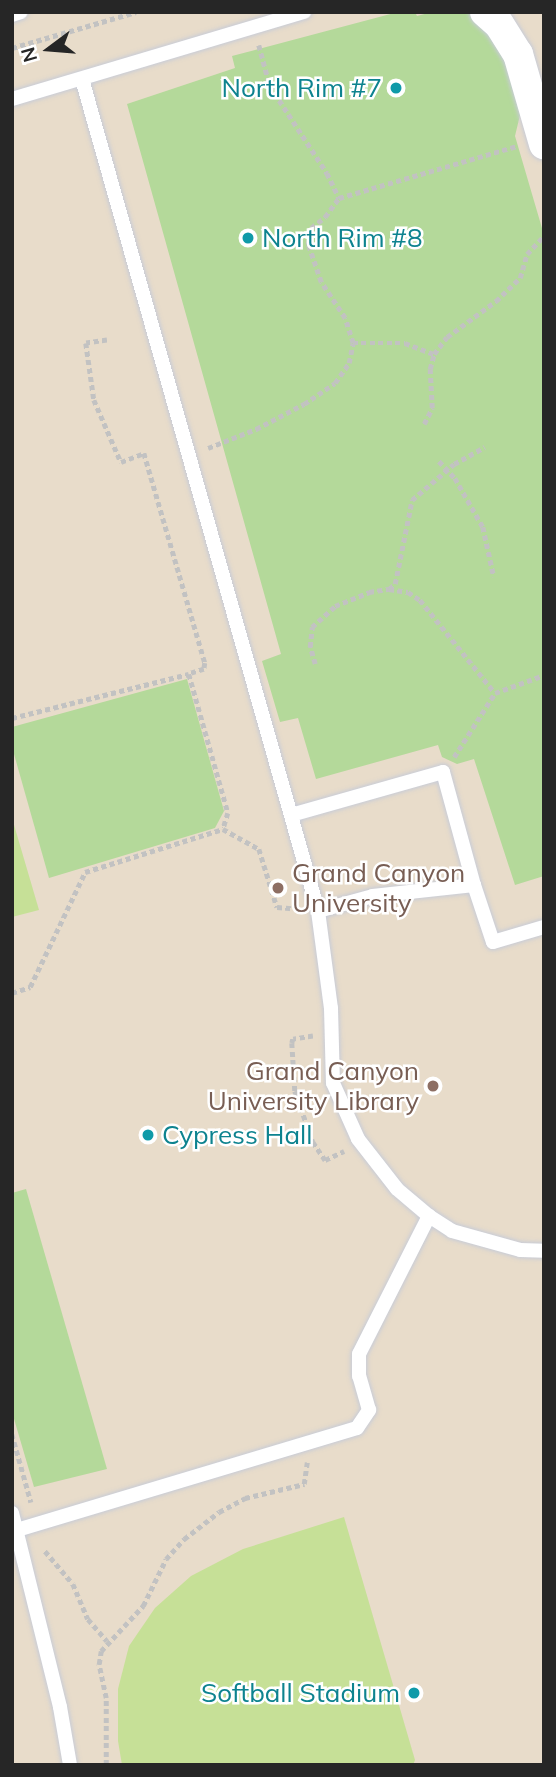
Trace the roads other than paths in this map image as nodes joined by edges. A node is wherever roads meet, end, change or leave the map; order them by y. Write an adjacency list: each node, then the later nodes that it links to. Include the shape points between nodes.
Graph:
1 (21, 12): 4 (lane)
2 (304, 12): 5 (lane)
3 (485, 12): 7 (street, via 499,24 517,54)
4 (12, 15)
5 (82, 79): 6 (lane); 8 (lane)
6 (12, 99)
7 (543, 141)
8 (291, 815): 9 (lane, via 443,772); 10 (lane)
9 (474, 885): 10 (lane, via 373,896); 11 (lane, via 493,942)
10 (318, 911): 12 (lane, via 331,1007 333,1083 358,1139 397,1189)
11 (544, 927)
12 (429, 1216): 13 (lane, via 452,1231 520,1251); 15 (lane, via 359,1354 359,1376 369,1410 357,1428)
13 (544, 1251)
14 (12, 1513): 15 (lane)
15 (17, 1530): 16 (lane)
16 (70, 1765)

